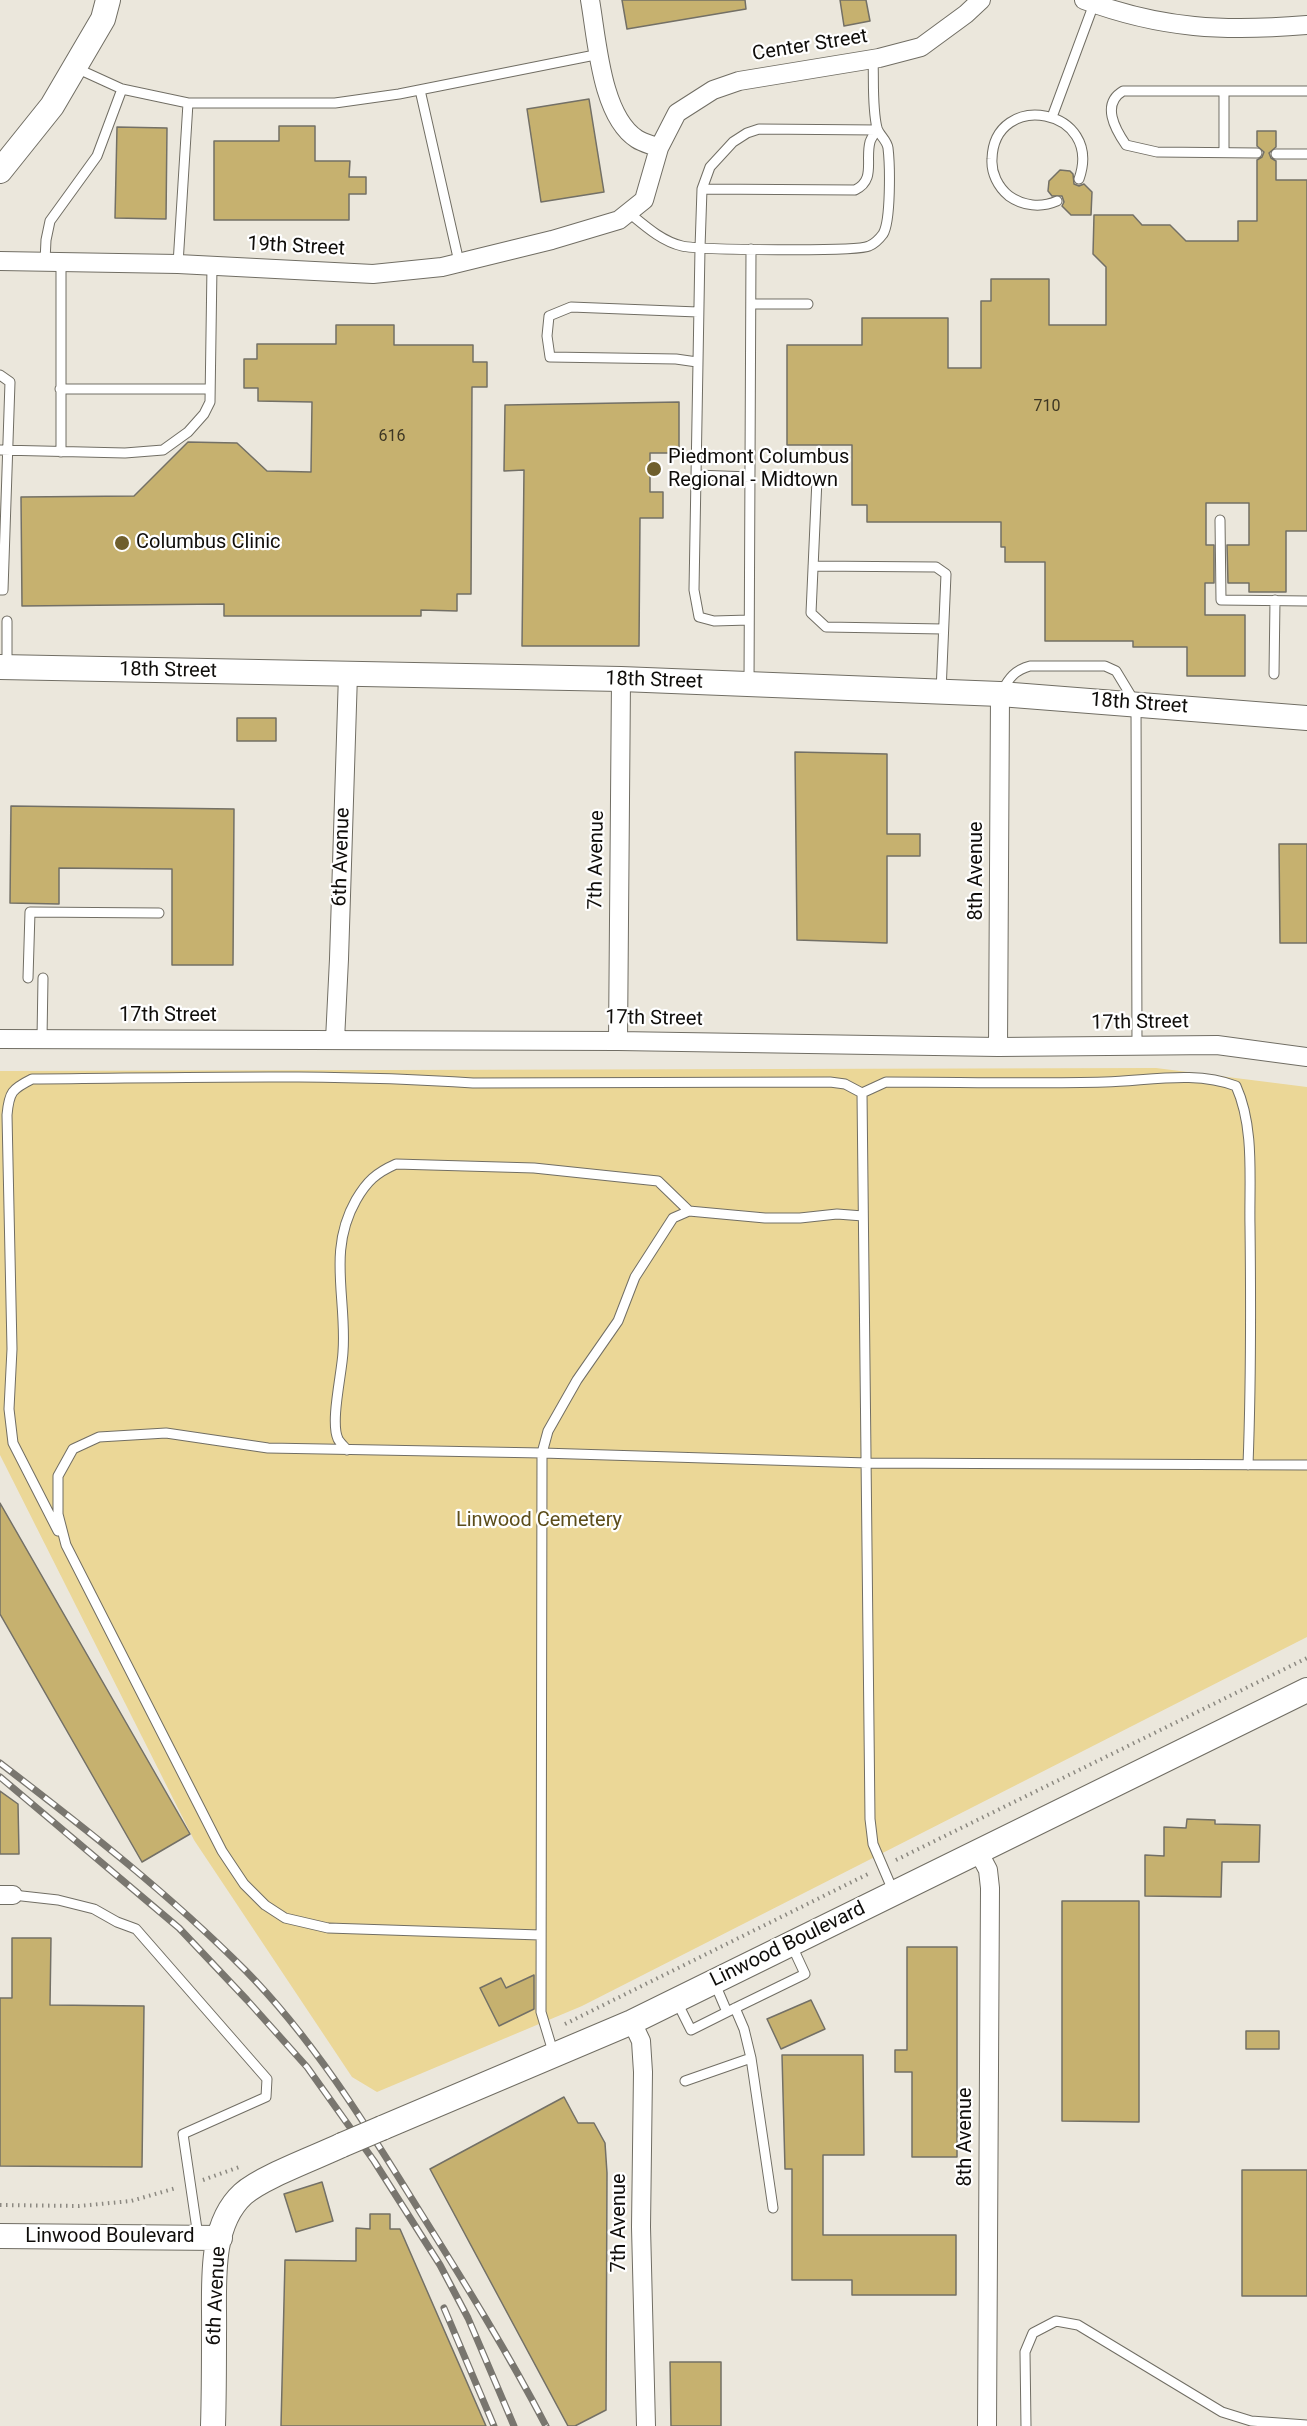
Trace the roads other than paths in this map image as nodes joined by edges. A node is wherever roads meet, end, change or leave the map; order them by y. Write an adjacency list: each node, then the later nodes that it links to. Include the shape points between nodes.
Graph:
1 (108, 0): 8 (street, via 103,19)
2 (590, 0): 6 (street)
3 (981, 0): 7 (street, Center Street, via 921,47)
4 (1091, 1): 5 (street, via 1139,19 1173,25); 14 (lane)
5 (1307, 25)
6 (600, 54): 10 (lane); 16 (street, via 608,98 620,120 636,138)
7 (873, 59): 15 (lane); 16 (street, Center Street, via 739,81 713,90 677,113)
8 (75, 68): 9 (lane); 21 (street, via 52,106)
9 (122, 88): 13 (lane); 29 (lane, via 97,156 50,221 46,240)
10 (420, 90): 13 (lane, via 336,103); 30 (lane)
11 (1224, 91): 12 (lane); 17 (lane); 17 (lane, via 1123,91 1112,103 1115,129 1126,145 1157,153)
12 (1307, 91)
13 (188, 103): 31 (lane)
14 (1052, 117): 22 (lane, via 1077,136 1083,156); 24 (lane, via 1031,114 1011,123 996,141 992,164 999,186 1017,201 1040,206)
15 (877, 130): 23 (lane, via 773,128 747,133 710,167); 23 (lane, via 870,141 867,180 855,190); 27 (lane, via 888,145 887,223 883,234 869,246 848,249)
16 (659, 148): 25 (street, via 644,200)
17 (1224, 153): 18 (lane)
18 (1257, 153)
19 (1276, 154): 20 (lane)
20 (1307, 154)
21 (0, 171)
22 (1079, 179)
23 (702, 189): 26 (lane)
24 (1057, 201)
25 (628, 212): 26 (lane, via 664,239); 30 (street, 19th Street, via 619,220 586,230)
26 (699, 248): 27 (lane); 35 (lane)
27 (751, 249): 33 (lane)
28 (0, 261): 29 (street, 19th Street)
29 (53, 261): 31 (street, 19th Street); 38 (lane)
30 (459, 262): 32 (street, 19th Street, via 373,274)
31 (178, 264): 32 (street, 19th Street)
32 (212, 266): 39 (lane)
33 (751, 304): 34 (lane); 43 (lane)
34 (808, 304)
35 (698, 312): 36 (lane); 36 (lane, via 570,307 549,316 547,336 550,357)
36 (697, 362): 42 (lane)
37 (0, 375): 40 (lane, via 10,382)
38 (60, 389): 39 (lane); 41 (lane)
39 (210, 389): 41 (lane, via 210,402 204,414 163,450)
40 (4, 451): 41 (lane); 47 (lane)
41 (61, 452)
42 (696, 476): 43 (lane); 50 (lane, via 694,590 699,617 714,621)
43 (750, 477): 50 (lane)
44 (817, 479): 46 (lane)
45 (1220, 520): 48 (lane, via 1221,600)
46 (813, 566): 52 (lane, via 811,613 826,627); 52 (lane, via 936,567 946,574)
47 (0, 590)
48 (1275, 600): 49 (lane); 55 (lane)
49 (1307, 601)
50 (749, 620): 57 (lane)
51 (7, 621): 53 (lane)
52 (944, 629): 58 (lane)
53 (4, 667): 54 (street, 18th Street)
54 (348, 674): 56 (street, 18th Street); 67 (street, 6th Avenue)
55 (1274, 674)
56 (621, 679): 57 (street, 18th Street); 68 (street, 7th Avenue)
57 (749, 684): 58 (street, 18th Street)
58 (941, 692): 59 (street, 18th Street)
59 (1000, 694): 60 (street, 18th Street); 60 (lane, via 1010,676 1020,668 1105,666 1116,670); 70 (street, 8th Avenue)
60 (1136, 704): 61 (street, 18th Street); 69 (lane)
61 (1307, 718)
62 (159, 913): 63 (lane, via 30,912)
63 (28, 978)
64 (43, 978): 65 (lane)
65 (42, 1038): 66 (street, 17th Street); 67 (street, 17th Street)
66 (0, 1039)
67 (335, 1040): 68 (street, 17th Street)
68 (618, 1041): 70 (street, 17th Street)
69 (1137, 1046): 70 (street, 17th Street); 71 (street, 17th Street, via 1217,1045)
70 (998, 1047)
71 (1307, 1057)
72 (862, 1093): 74 (lane); 78 (lane, via 886,1082 1188,1078 1219,1079 1236,1086 1243,1101 1249,1144); 80 (lane, via 846,1084 830,1082 472,1083 261,1077 32,1079 16,1087 8,1097 7,1115 12,1349 9,1409 13,1443)
73 (689, 1211): 74 (lane, via 765,1218); 75 (lane, via 657,1182 635,1178 534,1168 396,1164 377,1172 348,1214 340,1243 338,1268 344,1326 336,1412 338,1438); 76 (lane, via 673,1218 634,1277 618,1321 577,1380 548,1431)
74 (863, 1216): 77 (lane)
75 (347, 1450): 76 (lane); 80 (lane, via 268,1448 166,1433 99,1437 73,1449 58,1476 58,1514)
76 (542, 1453): 77 (lane); 85 (lane)
77 (867, 1463): 78 (lane); 83 (lane, via 870,1819 873,1844)
78 (1248, 1465): 79 (lane)
79 (1307, 1465)
80 (66, 1545): 85 (lane, via 222,1851 244,1884 265,1905 285,1918 328,1928)
81 (1307, 1690): 82 (street, Linwood Boulevard)
82 (978, 1851): 83 (street, Linwood Boulevard); 101 (street, 8th Avenue, via 988,1870 990,1888)
83 (894, 1893): 86 (street, Linwood Boulevard)
84 (6, 1895): 97 (lane, via 58,1900 94,1909 136,1929 267,2079 266,2097 183,2134 190,2184)
85 (540, 1935): 91 (lane, via 541,2012)
86 (791, 1944): 87 (street, Linwood Boulevard); 89 (lane, via 805,1974)
87 (714, 1981): 88 (street, Linwood Boulevard); 89 (lane)
88 (676, 2000): 89 (lane, via 691,2030); 90 (street, Linwood Boulevard)
89 (731, 2010): 92 (lane, via 744,2029)
90 (632, 2022): 91 (street, Linwood Boulevard); 100 (street, 7th Avenue, via 640,2041 643,2072 641,2227)
91 (551, 2044): 94 (street, Linwood Boulevard, bridge)
92 (751, 2058): 93 (lane); 95 (lane)
93 (685, 2081)
94 (262, 2182): 97 (street, 6th Avenue, via 244,2193)
95 (773, 2208)
96 (0, 2236): 97 (street, Linwood Boulevard)
97 (209, 2237): 99 (street, 6th Avenue, via 215,2262)
98 (1307, 2425): 102 (lane, via 1251,2421 1222,2412 1078,2325 1056,2321 1034,2333 1025,2352)
99 (213, 2426)
100 (646, 2426)
101 (987, 2426)
102 (1026, 2426)

